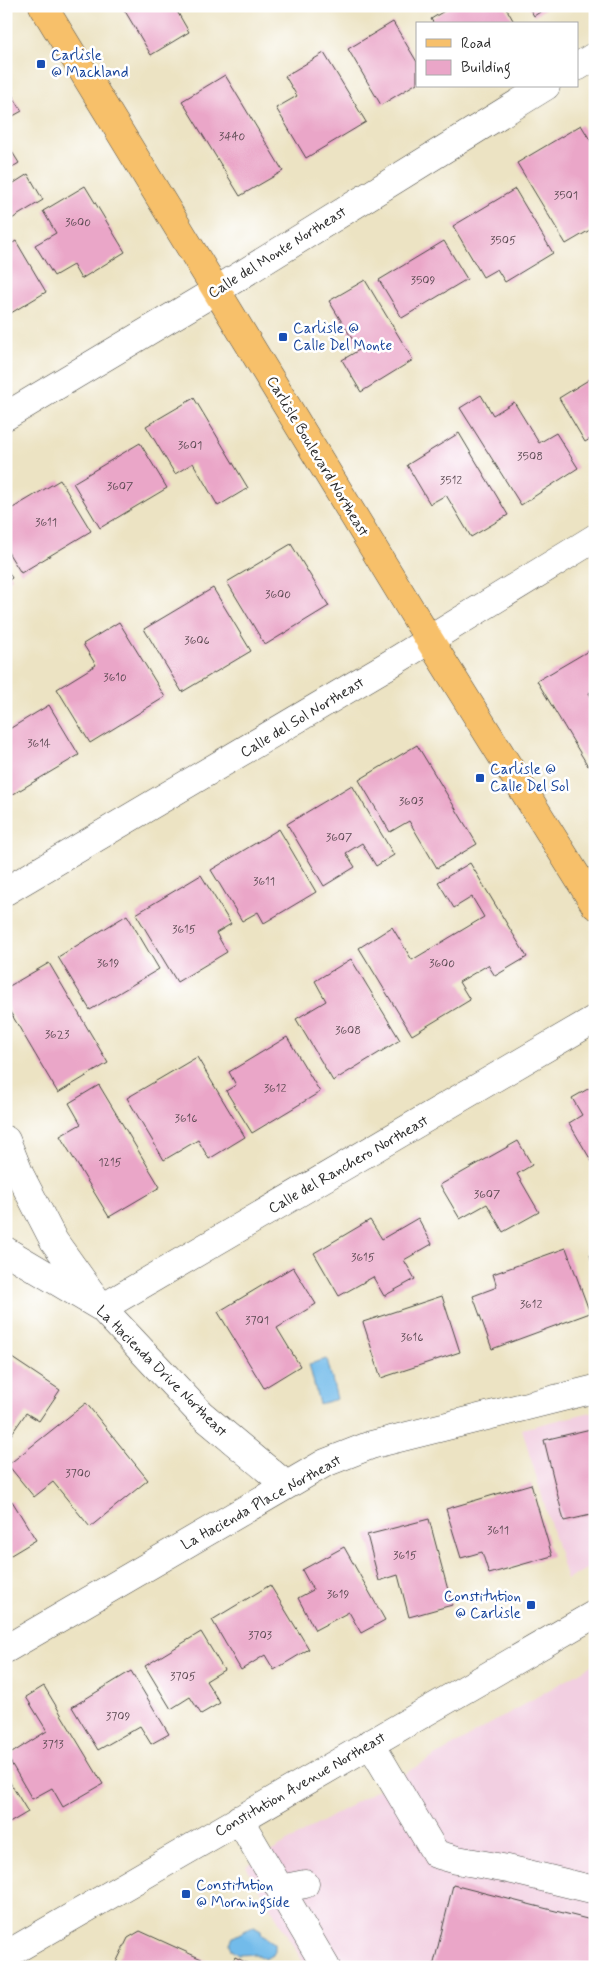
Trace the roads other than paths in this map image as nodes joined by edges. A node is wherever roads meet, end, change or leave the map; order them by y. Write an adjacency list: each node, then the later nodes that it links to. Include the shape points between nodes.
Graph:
1 (43, 6): 5 (main road, Carlisle Boulevard Northeast)
2 (595, 56): 3 (street)
3 (578, 66)
4 (543, 88): 5 (street, Calle del Monte Northeast)
5 (217, 290): 6 (street, Calle del Monte Northeast); 8 (main road, Carlisle Boulevard Northeast)
6 (6, 416)
7 (595, 538): 8 (street, Calle del Sol Northeast)
8 (430, 640): 9 (street, Calle del Sol Northeast); 10 (main road, Carlisle Boulevard Northeast)
9 (6, 891)
10 (595, 905)
11 (595, 1019): 14 (street, Calle del Ranchero Northeast)
12 (6, 1140): 14 (street, via 54,1241)
13 (6, 1250): 14 (street, La Hacienda Drive Northeast)
14 (102, 1308): 16 (street, La Hacienda Drive Northeast, via 201,1414)
15 (595, 1390): 16 (street, La Hacienda Place Northeast, via 371,1445 325,1463)
16 (286, 1485): 18 (street, La Hacienda Place Northeast)
17 (595, 1614): 19 (street, Constitution Avenue Northeast)
18 (6, 1649)
19 (370, 1743): 20 (street, Constitution Avenue Northeast); 21 (street, via 436,1854)
20 (239, 1819): 22 (street, Constitution Avenue Northeast); 23 (street, via 292,1887)
21 (595, 1890)
22 (6, 1955)
23 (326, 1967)

